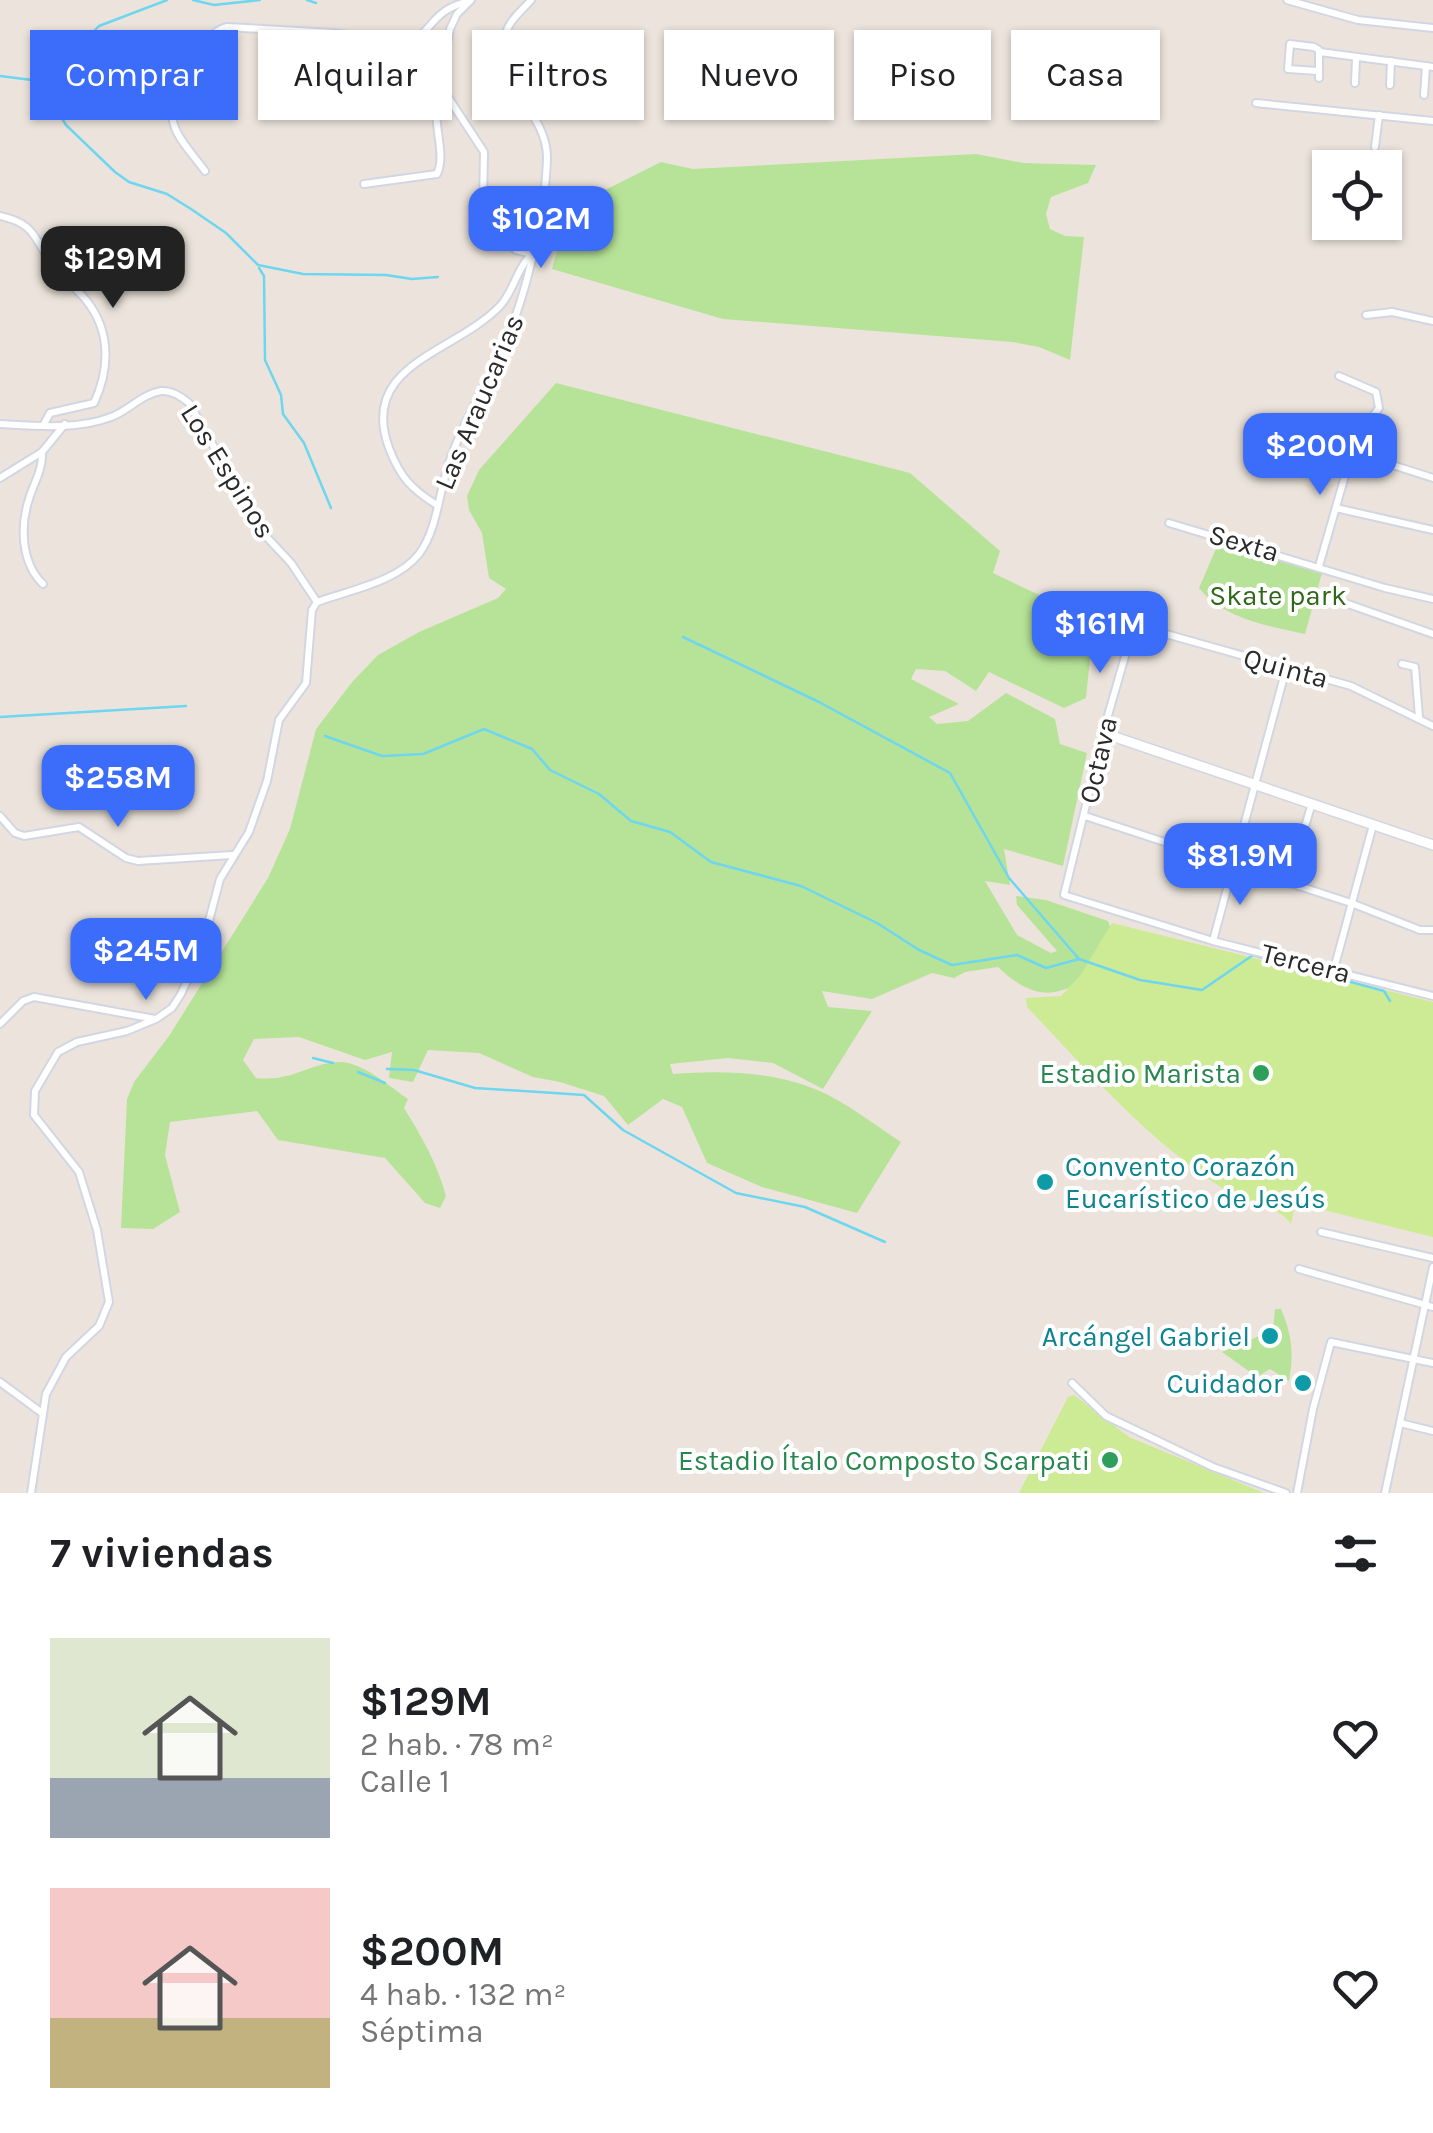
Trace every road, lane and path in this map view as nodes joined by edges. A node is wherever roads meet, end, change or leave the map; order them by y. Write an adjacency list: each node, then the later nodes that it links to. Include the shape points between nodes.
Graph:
1 (531, 0): 22 (street, Las Araucarias, via 507,29 505,58 546,144)
2 (1288, 0): 4 (street, via 1358,20)
3 (469, 1): 5 (street); 19 (street, via 449,6 407,44 318,32 214,32 183,75 171,113)
4 (1433, 28)
5 (450, 30)
6 (1320, 52): 6 (street, via 1318,75 1288,69 1288,48 1296,43); 7 (street)
7 (1356, 58): 8 (street); 10 (street)
8 (1391, 61): 9 (street); 11 (street)
9 (1430, 66): 12 (street)
10 (1355, 82)
11 (1390, 85)
12 (1424, 95)
13 (452, 103): 22 (street, via 484,152 484,204 494,231)
14 (1256, 103): 15 (street)
15 (1379, 115): 17 (street); 18 (street)
16 (435, 120): 20 (street, via 437,174)
17 (1433, 121)
18 (1375, 147)
19 (204, 171)
20 (364, 184)
21 (0, 216): 28 (street, via 30,228 87,301 106,345 94,403 50,413)
22 (532, 254): 33 (street, Las Araucarias, via 507,338 451,455); 33 (street, via 502,304 413,364 383,400 384,436 399,474)
23 (1366, 315): 24 (street, via 1392,312)
24 (1433, 321)
25 (1339, 376): 30 (street, via 1368,386 1378,401)
26 (0, 424): 28 (street, Los Espinos)
27 (65, 424): 28 (street, Los Espinos); 29 (street); 41 (street, Los Espinos, via 115,416 161,391 179,395 262,532)
28 (44, 426)
29 (42, 452): 31 (street); 38 (street, via 24,526 31,569)
30 (1352, 452): 32 (street); 34 (street)
31 (0, 478)
32 (1433, 478)
33 (437, 505): 41 (street, Las Araucarias, via 429,537 410,564)
34 (1336, 508): 36 (street); 37 (street)
35 (1169, 523): 37 (street, Sexta)
36 (1433, 530)
37 (1319, 566): 40 (street, Sexta)
38 (43, 584)
39 (1332, 598): 43 (street)
40 (1433, 599)
41 (317, 602): 55 (street, via 306,682 279,720 267,781)
42 (1134, 625): 45 (street, Quinta); 48 (street, Octava)
43 (1433, 634)
44 (1402, 664): 46 (street, via 1415,668)
45 (1286, 670): 46 (street, Quinta, via 1351,686); 49 (street)
46 (1419, 718): 47 (street, Quinta)
47 (1433, 726)
48 (1106, 734): 49 (street); 52 (street, Octava)
49 (1256, 785): 50 (street); 56 (street)
50 (1312, 803): 53 (street); 57 (street)
51 (0, 816): 55 (street, via 24,836 79,827 138,862)
52 (1084, 816): 56 (street); 58 (street, Octava)
53 (1373, 824): 54 (street); 59 (street)
54 (1433, 844)
55 (234, 855): 64 (street, via 220,879 194,968 172,1008)
56 (1232, 865): 57 (street); 61 (street)
57 (1288, 882): 59 (street)
58 (1064, 896): 61 (street, Tercera)
59 (1351, 903): 60 (street); 62 (street)
60 (1433, 930)
61 (1213, 941): 62 (street, Tercera)
62 (1334, 969): 63 (street, Tercera)
63 (1433, 996)
64 (156, 1019): 65 (street, via 34,997); 75 (street, via 58,1052 35,1091 34,1115 79,1172 88,1196 110,1302 100,1326 66,1357)
65 (0, 1024)
66 (1321, 1232): 67 (street)
67 (1433, 1258)
68 (1433, 1267): 70 (street)
69 (1299, 1268): 70 (street)
70 (1429, 1306): 71 (street)
71 (1414, 1358): 72 (street); 76 (street); 80 (street, via 1332,1342)
72 (1433, 1363)
73 (0, 1382): 75 (street)
74 (1072, 1383): 79 (street, via 1106,1416)
75 (42, 1413): 78 (street)
76 (1400, 1424): 77 (street); 81 (street)
77 (1433, 1431)
78 (31, 1493)
79 (1286, 1493)
80 (1297, 1493)
81 (1386, 1493)

